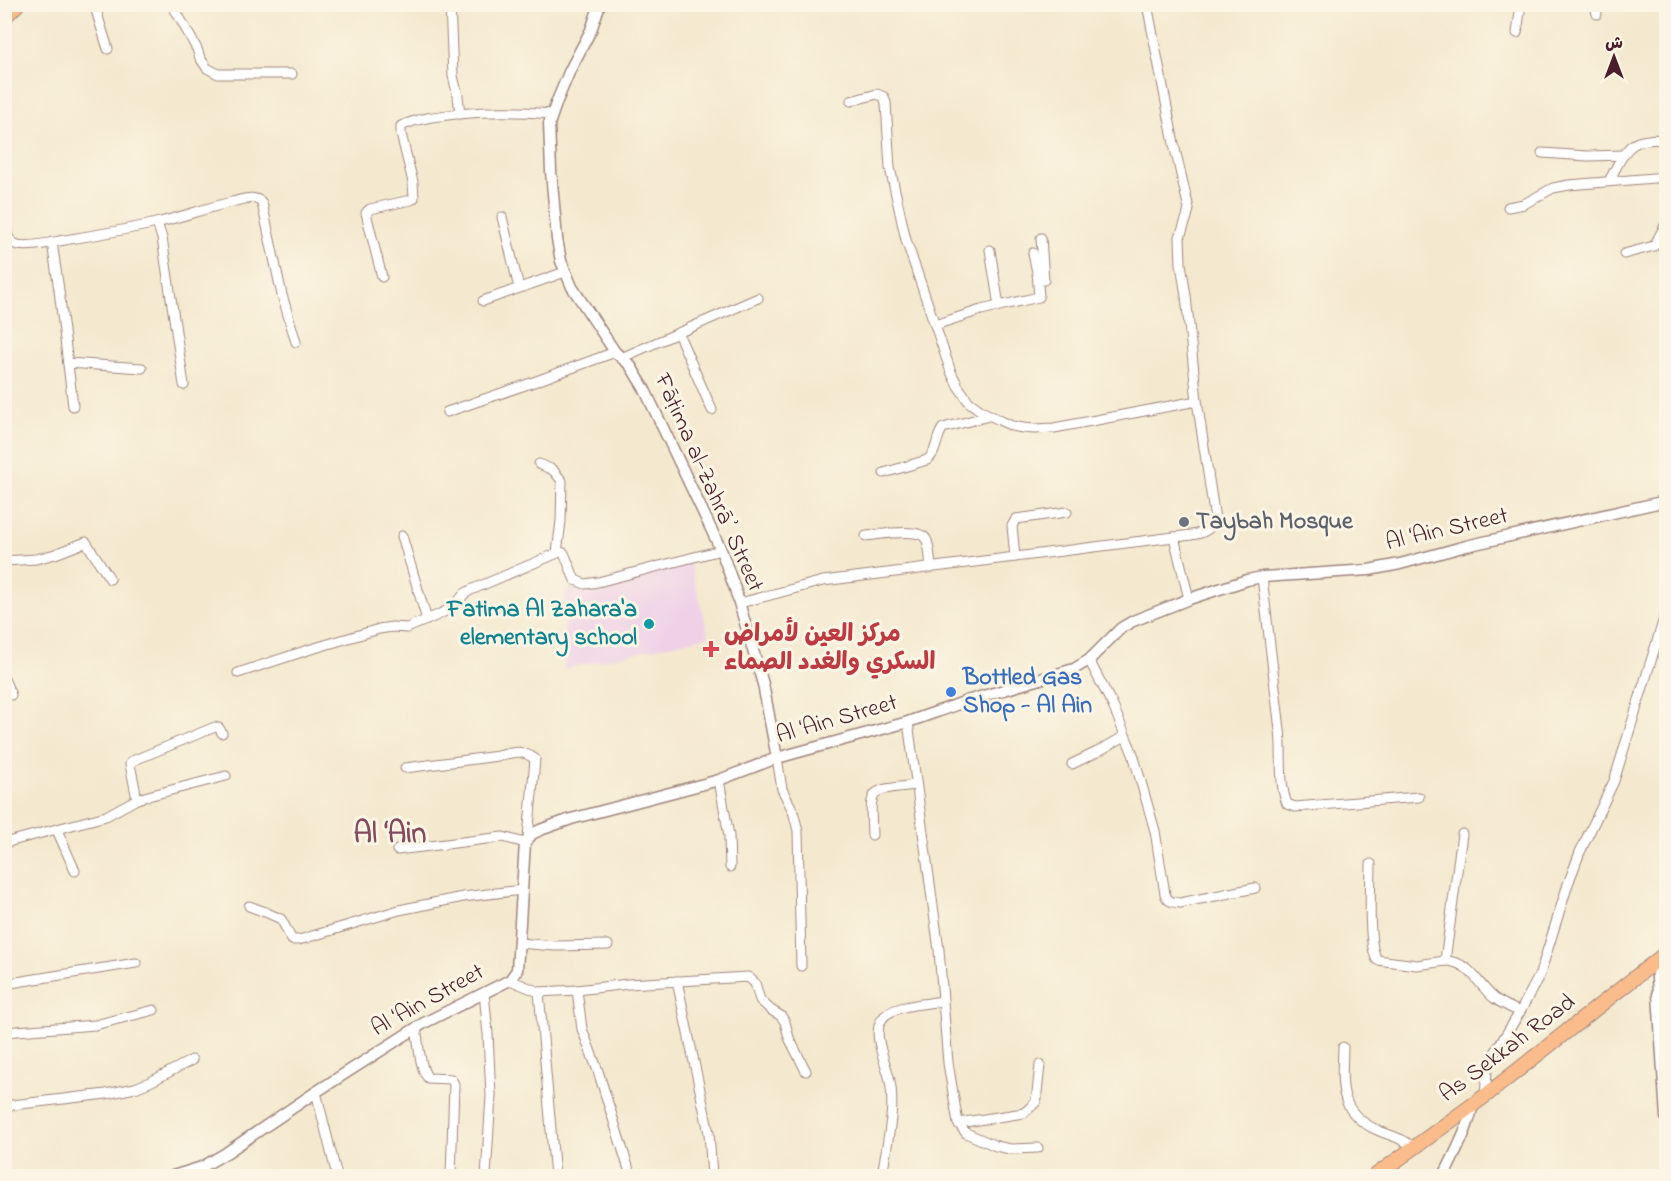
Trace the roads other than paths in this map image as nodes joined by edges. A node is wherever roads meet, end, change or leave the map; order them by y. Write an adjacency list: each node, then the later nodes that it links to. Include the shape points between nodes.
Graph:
1 (17, 4): 8 (highway)
2 (94, 4): 10 (street)
3 (172, 4): 11 (street, via 207,68 227,75)
4 (450, 4): 13 (street, via 453,76)
5 (600, 4): 14 (street, Fāṭima al-Zahrāʾ Street)
6 (1147, 4): 44 (street, via 1189,209 1180,237)
7 (1521, 4): 9 (street)
8 (4, 17)
9 (1517, 33)
10 (108, 49)
11 (292, 74)
12 (851, 101): 37 (street, via 877,94 884,97 890,168 906,240)
13 (460, 114): 14 (street); 31 (street, via 401,126 414,198 366,213)
14 (552, 114): 30 (street, Fāṭima al-Zahrāʾ Street, via 548,134 557,239)
15 (1666, 139): 17 (street, via 1640,141)
16 (1542, 153): 17 (street)
17 (1624, 155): 19 (street)
18 (1666, 177): 19 (street)
19 (1609, 182): 20 (street, via 1553,188 1524,204)
20 (1508, 207)
21 (502, 217): 32 (street)
22 (157, 223): 26 (street); 39 (street, via 214,206 260,200); 43 (street)
23 (4, 224): 26 (street, via 8,238 16,244)
24 (1666, 224): 29 (street, via 1654,246)
25 (1041, 238): 33 (street, via 1045,290)
26 (52, 242): 41 (street)
27 (990, 250): 36 (street)
28 (1033, 253): 33 (street)
29 (1624, 254)
30 (565, 272): 32 (street); 40 (street, Fāṭima al-Zahrāʾ Street)
31 (382, 277)
32 (519, 288): 35 (street)
33 (1039, 297): 36 (street)
34 (758, 298): 38 (street)
35 (483, 301)
36 (999, 306): 37 (street)
37 (935, 325): 48 (street, via 963,396)
38 (678, 333): 40 (street); 46 (street)
39 (296, 342)
40 (618, 355): 47 (street); 56 (street, Fāṭima al-Zahrāʾ Street, via 644,388)
41 (68, 363): 42 (street); 45 (street)
42 (142, 368)
43 (184, 385)
44 (1197, 401): 48 (street, via 1054,428 1012,426); 55 (street, via 1214,525 1204,532)
45 (73, 406)
46 (712, 410)
47 (447, 412)
48 (989, 416): 50 (street, via 943,428 933,456)
49 (539, 464): 57 (street, via 554,470 562,481)
50 (884, 473)
51 (1666, 501): 61 (street, Al ‘Ain Street, via 1369,570)
52 (1067, 512): 58 (street, via 1016,519 1012,526)
53 (402, 536): 66 (street)
54 (866, 536): 60 (street, via 910,532 922,535 927,540)
55 (1174, 537): 58 (street); 63 (street)
56 (721, 550): 57 (street, via 585,584 572,576 564,553); 64 (street, Fāṭima al-Zahrāʾ Street)
57 (557, 553): 66 (street, via 471,590 455,606)
58 (1015, 557): 60 (street)
59 (4, 561): 62 (street, via 55,554 86,542)
60 (931, 568): 64 (street, via 823,581)
61 (1263, 577): 63 (street, Al ‘Ain Street); 80 (street, via 1287,804 1295,807)
62 (110, 579)
63 (1189, 599): 67 (street, Al ‘Ain Street, via 1121,628)
64 (740, 603): 74 (street, Fāṭima al-Zahrāʾ Street)
65 (1666, 612): 109 (street, via 1614,781 1580,852 1540,974)
66 (427, 620): 68 (street, via 407,628 379,629)
67 (1089, 660): 71 (street, Al ‘Ain Street, via 1074,669); 73 (street)
68 (238, 673)
69 (4, 679): 70 (street)
70 (11, 695)
71 (908, 722): 74 (street, Al ‘Ain Street); 79 (street)
72 (222, 733): 81 (street, via 215,727 132,760)
73 (1125, 736): 75 (street); 91 (street, via 1155,831 1168,900 1180,903)
74 (777, 758): 78 (street, Al ‘Ain Street); 100 (street, via 782,789 798,831)
75 (1072, 764)
76 (405, 768): 85 (street, via 526,753 535,759)
77 (226, 776): 81 (street)
78 (719, 780): 85 (street, Al ‘Ain Street, via 571,819 540,830); 89 (street, via 729,836)
79 (916, 785): 84 (street, via 884,789 873,795); 107 (street)
80 (1419, 797)
81 (137, 800): 82 (street, via 106,816)
82 (57, 830): 86 (street); 90 (street)
83 (1462, 834): 97 (street)
84 (872, 835)
85 (526, 840): 87 (street, via 504,837); 92 (street, Al ‘Ain Street)
86 (4, 843)
87 (397, 850)
88 (1371, 864): 97 (street, via 1371,942 1377,960 1417,965)
89 (729, 867)
90 (75, 871)
91 (1255, 888)
92 (522, 890): 93 (street, via 399,910 299,940 292,940 281,919); 94 (street, Al ‘Ain Street)
93 (249, 906)
94 (519, 943): 95 (street); 101 (street, Al ‘Ain Street, via 517,970)
95 (608, 945)
96 (1666, 953): 99 (main road, As Sekkah Road)
97 (1445, 961): 109 (street, via 1464,966 1493,997)
98 (136, 963): 103 (street)
99 (1656, 963): 117 (main road, As Sekkah Road); 120 (street)
100 (801, 966)
101 (510, 980): 105 (street); 106 (street, Al ‘Ain Street)
102 (677, 981): 104 (street); 115 (street, via 748,977 755,982 760,1000 785,1022); 130 (street, via 709,1133)
103 (4, 984)
104 (577, 990): 105 (street); 129 (street, via 582,1029)
105 (539, 992): 128 (street)
106 (484, 993): 110 (street, Al ‘Ain Street); 127 (street, via 491,1096)
107 (942, 1001): 121 (street); 131 (street, via 894,1010 881,1021 880,1049 891,1090)
108 (154, 1010): 111 (street, via 95,1025)
109 (1520, 1012): 117 (street, via 1494,1054 1487,1071)
110 (416, 1029): 116 (street, Al ‘Ain Street); 126 (street, via 425,1076 447,1077 454,1084)
111 (4, 1032)
112 (1343, 1047): 123 (street, via 1342,1088 1347,1104 1364,1123)
113 (192, 1060): 119 (street, via 135,1088)
114 (1040, 1065): 121 (street, via 1036,1102 1024,1113)
115 (806, 1071)
116 (316, 1092): 124 (street, Al ‘Ain Street, via 226,1153 202,1167); 125 (street)
117 (1485, 1096): 118 (main road, As Sekkah Road)
118 (1473, 1104): 123 (main road, As Sekkah Road); 133 (street, via 1465,1133)
119 (4, 1106)
120 (1666, 1117)
121 (958, 1123): 122 (street, via 966,1133 996,1146)
122 (1038, 1148)
123 (1414, 1148): 132 (main road, As Sekkah Road)
124 (173, 1176)
125 (337, 1176)
126 (451, 1176)
127 (486, 1176)
128 (555, 1176)
129 (631, 1176)
130 (712, 1176)
131 (882, 1176)
132 (1375, 1176)
133 (1444, 1176)

